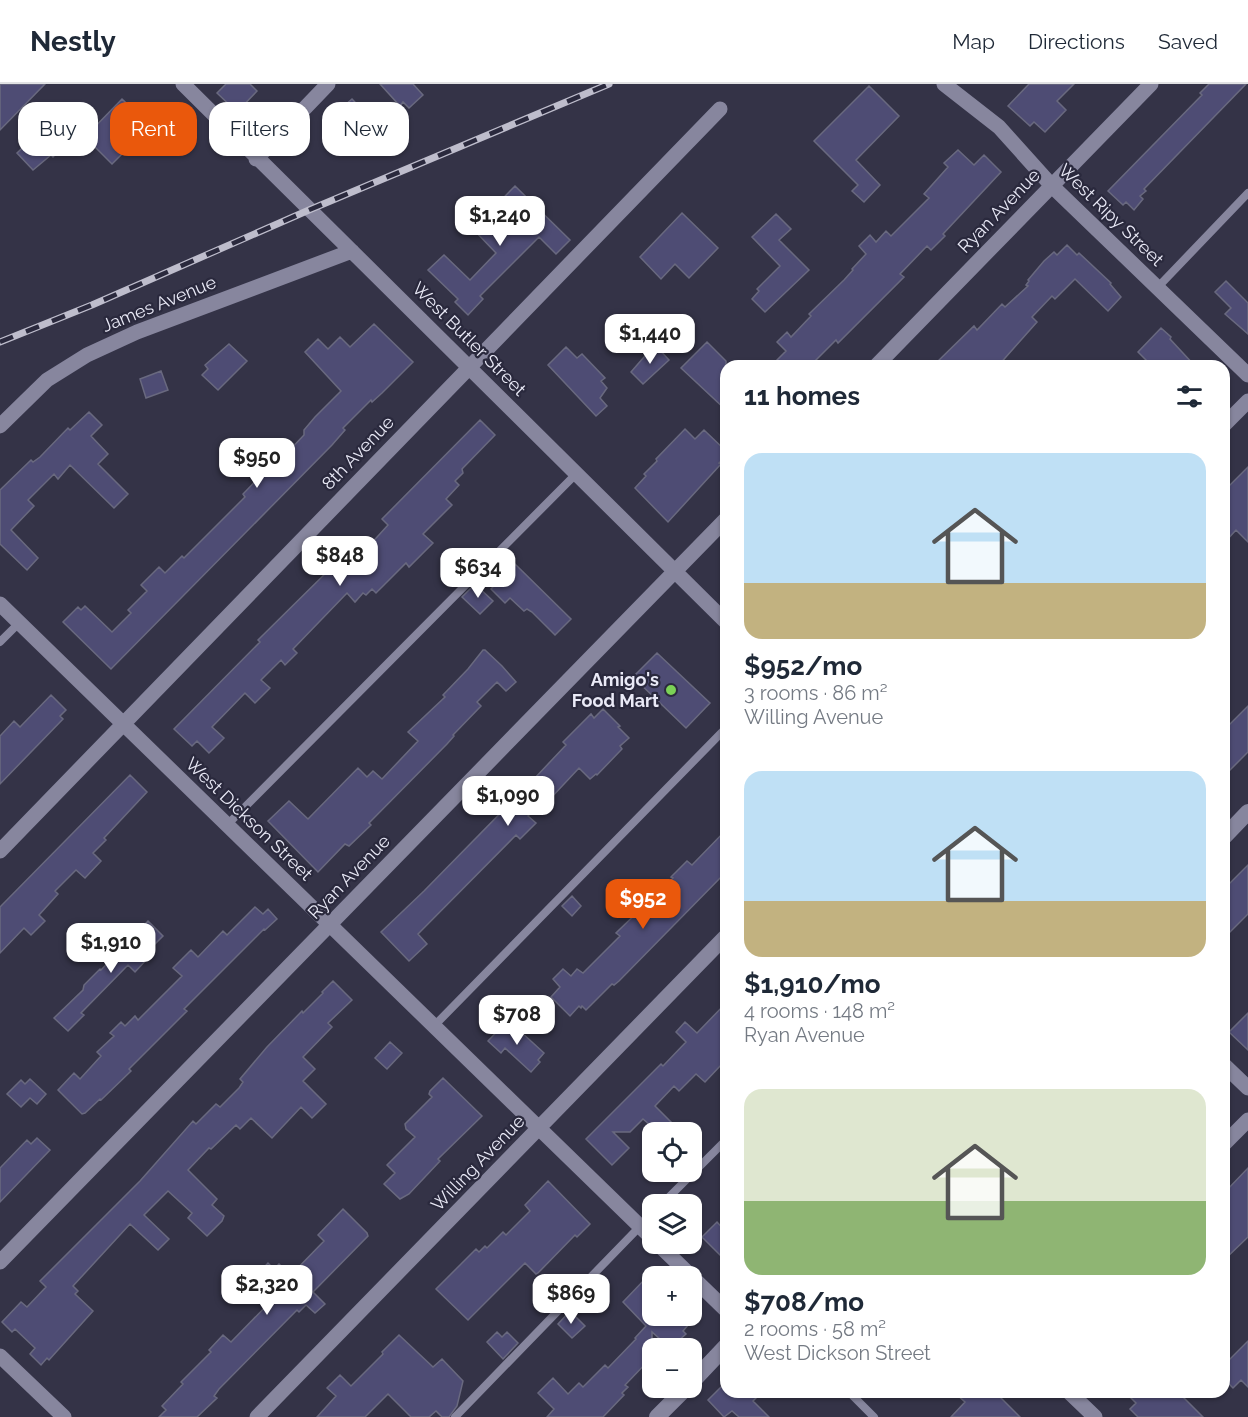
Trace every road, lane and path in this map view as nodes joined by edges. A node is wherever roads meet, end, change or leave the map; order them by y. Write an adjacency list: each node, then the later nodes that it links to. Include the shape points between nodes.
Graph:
1 (183, 84): 6 (street, West Butler Street)
2 (328, 84): 6 (street)
3 (944, 84): 7 (street, West Ripy Street, via 999,127)
4 (1151, 84): 7 (street, Ryan Avenue)
5 (720, 109): 12 (street, 8th Avenue)
6 (256, 159): 9 (street, West Butler Street)
7 (1052, 186): 10 (street, West Ripy Street); 11 (street, Ryan Avenue)
8 (1248, 193): 10 (lane)
9 (352, 251): 12 (street, West Butler Street); 16 (street, James Avenue, via 137,332 87,356 47,380)
10 (1157, 288): 13 (street, West Ripy Street)
11 (882, 360)
12 (469, 367): 17 (street, West Butler Street); 24 (street, 8th Avenue)
13 (1248, 375)
14 (1248, 401): 15 (street)
15 (1230, 419)
16 (0, 426)
17 (576, 474): 19 (street, West Butler Street); 27 (lane)
18 (720, 525): 19 (street, Ryan Avenue)
19 (674, 572): 21 (street, West Butler Street); 30 (street, Ryan Avenue)
20 (0, 604): 22 (street, West Dickson Street)
21 (720, 616)
22 (19, 623): 23 (lane); 24 (street, West Dickson Street)
23 (0, 642)
24 (123, 724): 27 (street, West Dickson Street); 29 (street, 8th Avenue)
25 (720, 734): 32 (lane)
26 (1248, 812): 28 (street)
27 (227, 825): 30 (street, West Dickson Street)
28 (1230, 831)
29 (0, 851)
30 (330, 925): 32 (street, West Dickson Street); 42 (street, Ryan Avenue)
31 (720, 942): 36 (street, Willing Avenue)
32 (434, 1026): 36 (street, West Dickson Street)
33 (1230, 1071): 34 (street)
34 (1248, 1088)
35 (1248, 1120): 37 (street)
36 (539, 1128): 40 (street, West Dickson Street); 52 (street, Willing Avenue)
37 (1230, 1138)
38 (720, 1146): 39 (lane)
39 (672, 1194)
40 (641, 1226): 53 (lane)
41 (668, 1254): 43 (street)
42 (0, 1262)
43 (720, 1304)
44 (720, 1352): 46 (street)
45 (0, 1356): 51 (street)
46 (702, 1371)
47 (676, 1398): 50 (street)
48 (855, 1398): 54 (lane)
49 (1075, 1398): 55 (street)
50 (659, 1416)
51 (64, 1417)
52 (257, 1417)
53 (455, 1417)
54 (874, 1417)
55 (1095, 1417)

